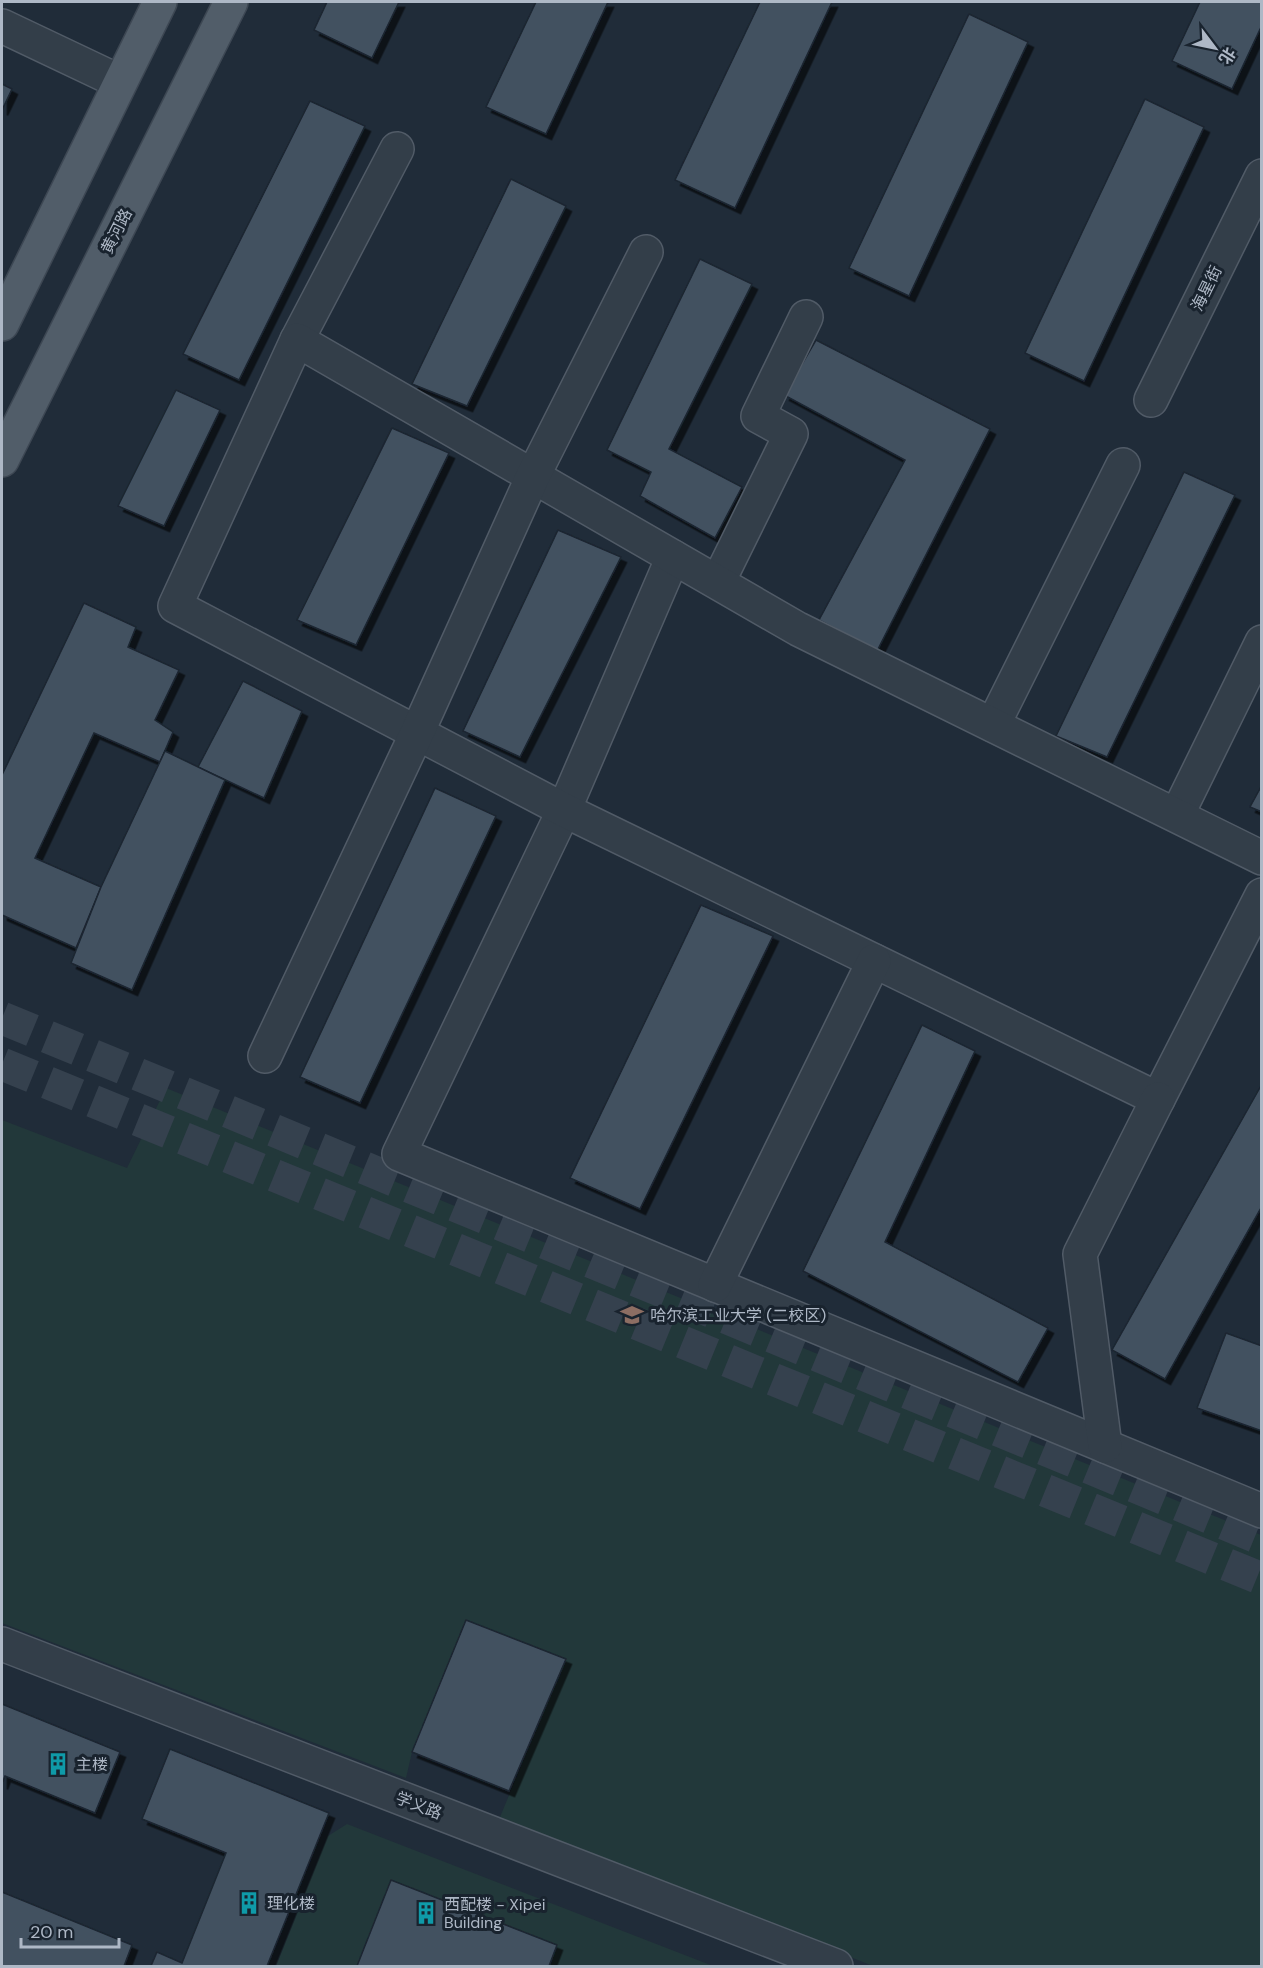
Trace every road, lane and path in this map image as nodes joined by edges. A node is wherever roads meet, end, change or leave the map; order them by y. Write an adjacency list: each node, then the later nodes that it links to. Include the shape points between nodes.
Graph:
1 (160, 2): 4 (main road)
2 (231, 2): 12 (main road, 黄河路)
3 (2, 26): 4 (street)
4 (120, 82): 9 (main road)
5 (397, 149): 10 (street)
6 (1262, 176): 11 (street, 海星街)
7 (646, 252): 14 (street)
8 (806, 317): 16 (street, via 758,416 791,434)
9 (2, 324)
10 (297, 340): 14 (street); 19 (street, via 175,606)
11 (1151, 400)
12 (2, 460)
13 (1123, 465): 18 (street)
14 (533, 476): 15 (street); 19 (street)
15 (673, 556): 16 (street); 20 (street)
16 (718, 582): 18 (street, via 798,629)
17 (1262, 642): 21 (street)
18 (993, 725): 21 (street)
19 (417, 733): 20 (street); 25 (street)
20 (564, 810): 24 (street); 27 (street, via 399,1154)
21 (1177, 815): 22 (street)
22 (1262, 858)
23 (1262, 895): 26 (street)
24 (874, 961): 26 (street); 27 (street)
25 (265, 1056)
26 (1158, 1099): 28 (street, via 1080,1254)
27 (715, 1284): 28 (street)
28 (1105, 1446): 29 (street)
29 (1262, 1511)
30 (2, 1644): 31 (street, 学义路)
31 (836, 1966)

